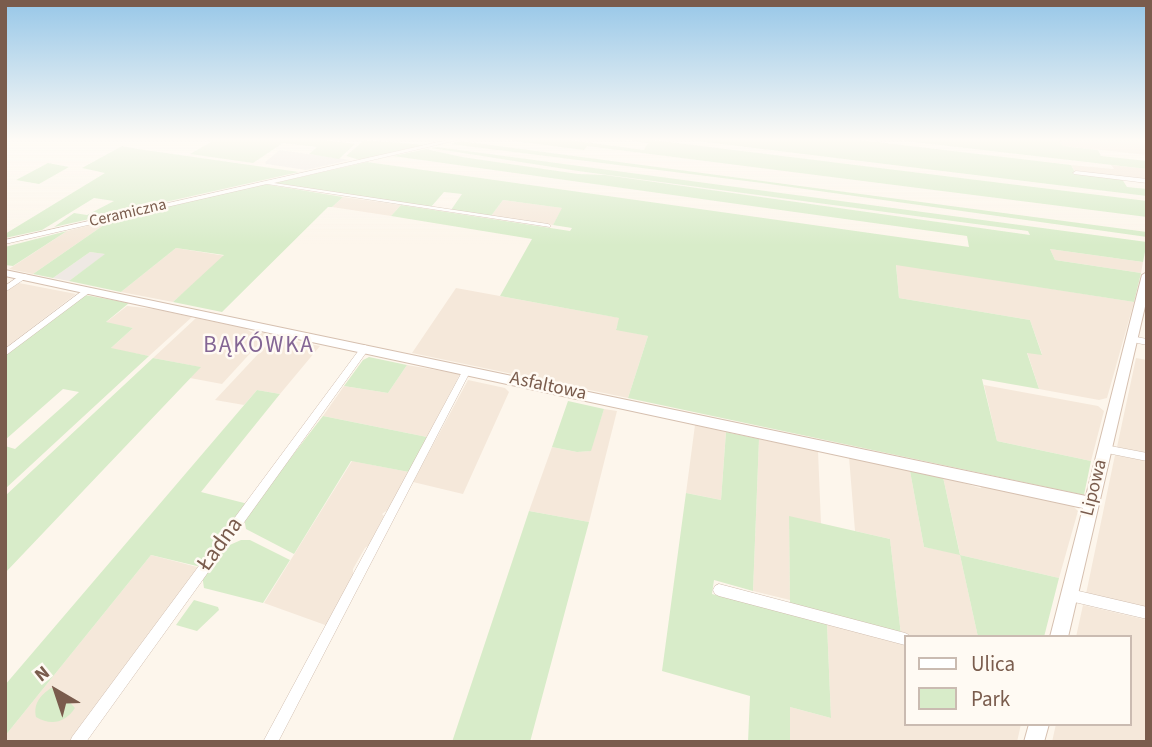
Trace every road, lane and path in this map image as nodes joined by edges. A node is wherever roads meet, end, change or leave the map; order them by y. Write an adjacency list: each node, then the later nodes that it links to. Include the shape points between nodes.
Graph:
1 (301, 175): 4 (street, Ceramiczna)
2 (1093, 175): 3 (street)
3 (1147, 181)
4 (265, 183): 5 (street); 6 (street, Ceramiczna)
5 (548, 226)
6 (5, 242)
7 (5, 273): 9 (street, Asfaltowa)
8 (1147, 275): 12 (street, Lipowa)
9 (25, 276): 10 (street); 11 (street, Asfaltowa)
10 (5, 290)
11 (89, 290): 14 (street, Asfaltowa); 15 (street)
12 (1131, 339): 13 (street); 17 (street, Lipowa)
13 (1147, 342)
14 (365, 348): 16 (street, Asfaltowa); 25 (street, Ładna)
15 (5, 353)
16 (467, 370): 19 (street, Asfaltowa); 26 (street)
17 (1105, 449): 18 (street); 19 (street, Lipowa)
18 (1147, 457)
19 (1091, 503): 21 (street, Lipowa)
20 (719, 590): 24 (street)
21 (1070, 595): 22 (street); 23 (street, Lipowa)
22 (1147, 613)
23 (1060, 635)
24 (904, 639)
25 (77, 742)
26 (270, 742)

